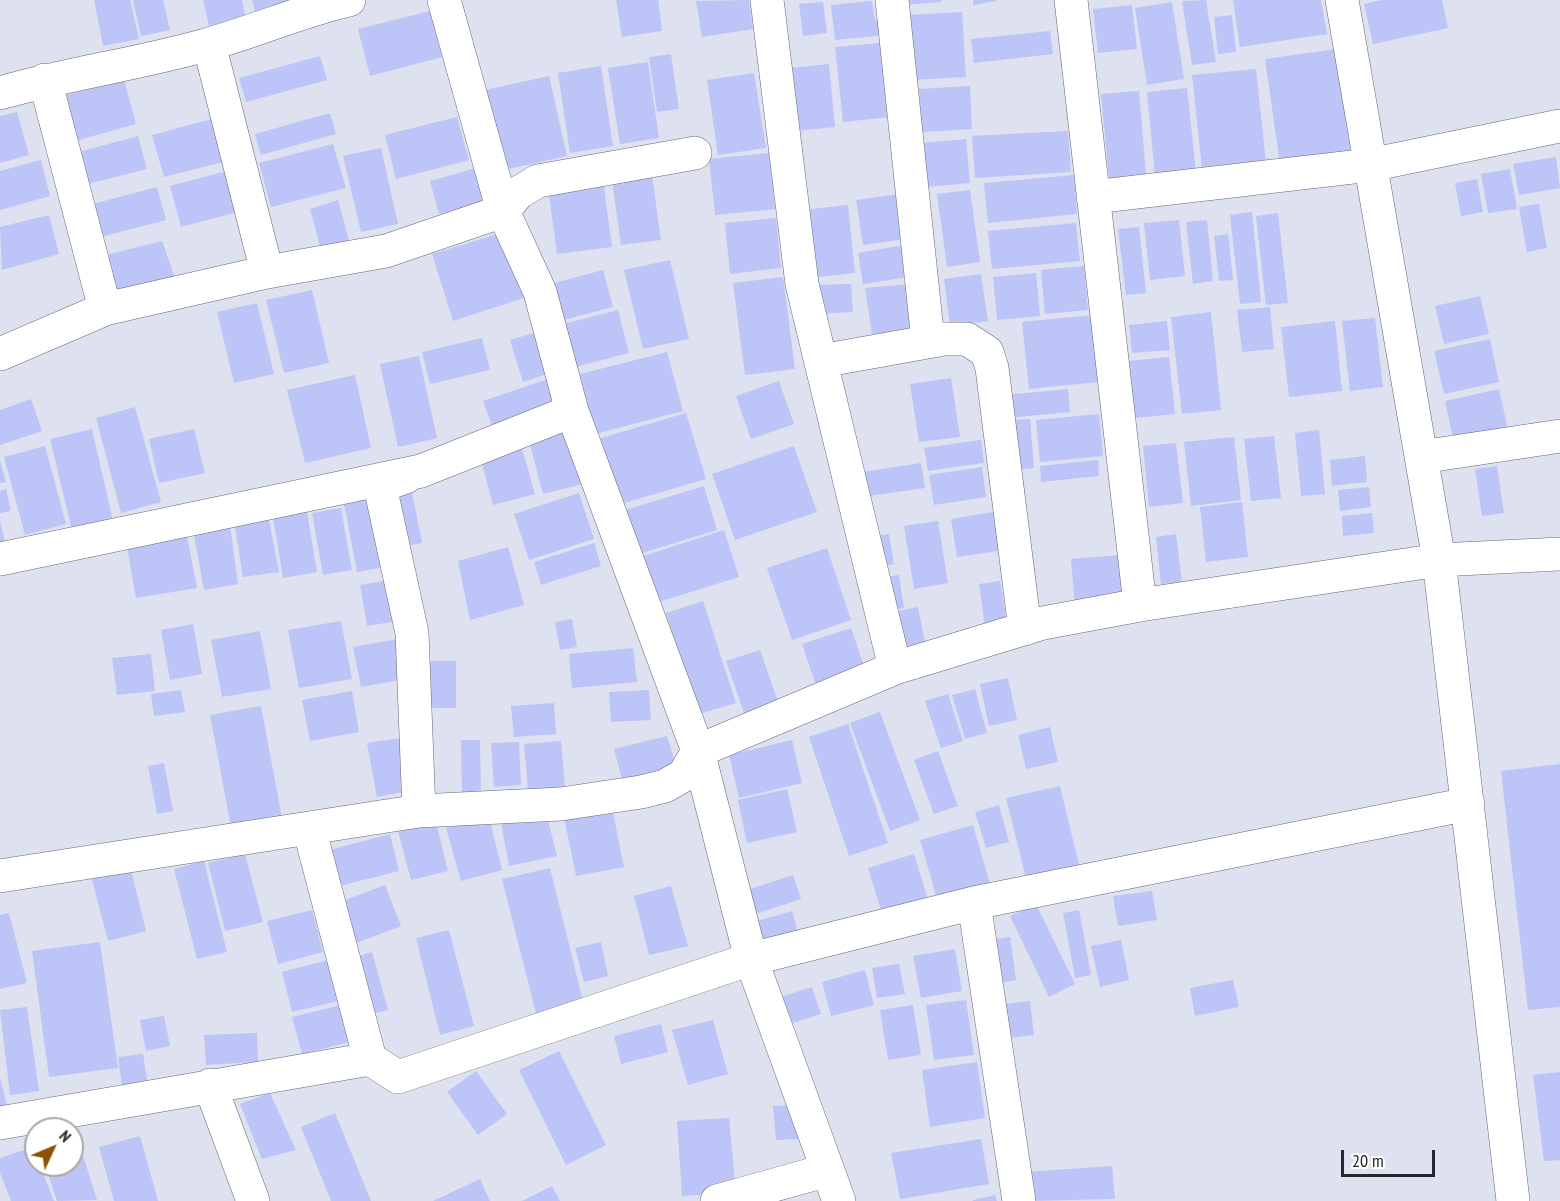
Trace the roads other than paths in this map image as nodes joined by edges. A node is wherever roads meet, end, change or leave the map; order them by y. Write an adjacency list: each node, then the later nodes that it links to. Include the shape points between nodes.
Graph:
1 (349, 0): 7 (street)
2 (444, 0): 14 (street)
3 (767, 0): 19 (street, via 802,284)
4 (892, 0): 17 (street)
5 (1071, 0): 13 (street)
6 (1342, 0): 12 (street)
7 (209, 44): 8 (street); 15 (street)
8 (45, 80): 9 (street); 16 (street)
9 (0, 93)
10 (1560, 126): 12 (street)
11 (696, 153): 14 (street, via 538,181 518,194)
12 (1370, 165): 13 (street); 22 (street)
13 (1093, 197): 27 (street)
14 (503, 211): 15 (street, via 386,251); 20 (street, via 540,292)
15 (267, 272): 16 (street)
16 (105, 309): 18 (street)
17 (928, 341): 19 (street); 28 (street, via 967,339 987,352)
18 (0, 354)
19 (821, 362): 29 (street)
20 (572, 411): 23 (street); 30 (street)
21 (1560, 436): 22 (street)
22 (1421, 457): 26 (street)
23 (420, 471): 25 (street); 32 (street, via 380,486 412,633)
24 (1560, 554): 26 (street)
25 (0, 559)
26 (1439, 560): 27 (street); 31 (street)
27 (1140, 605): 28 (street)
28 (1025, 628): 29 (street)
29 (896, 668): 30 (street)
30 (698, 751): 32 (street, via 684,775 665,786 641,792 561,804); 36 (street)
31 (1467, 804): 35 (street); 45 (street)
32 (419, 811): 33 (street)
33 (309, 828): 34 (street); 37 (street)
34 (0, 876)
35 (974, 903): 36 (street); 44 (street)
36 (751, 959): 37 (street, via 398,1077); 40 (street)
37 (370, 1059): 38 (street)
38 (210, 1085): 39 (street); 41 (street)
39 (0, 1124)
40 (828, 1170): 42 (street); 43 (street)
41 (253, 1201)
42 (717, 1201)
43 (839, 1201)
44 (1019, 1201)
45 (1513, 1201)

